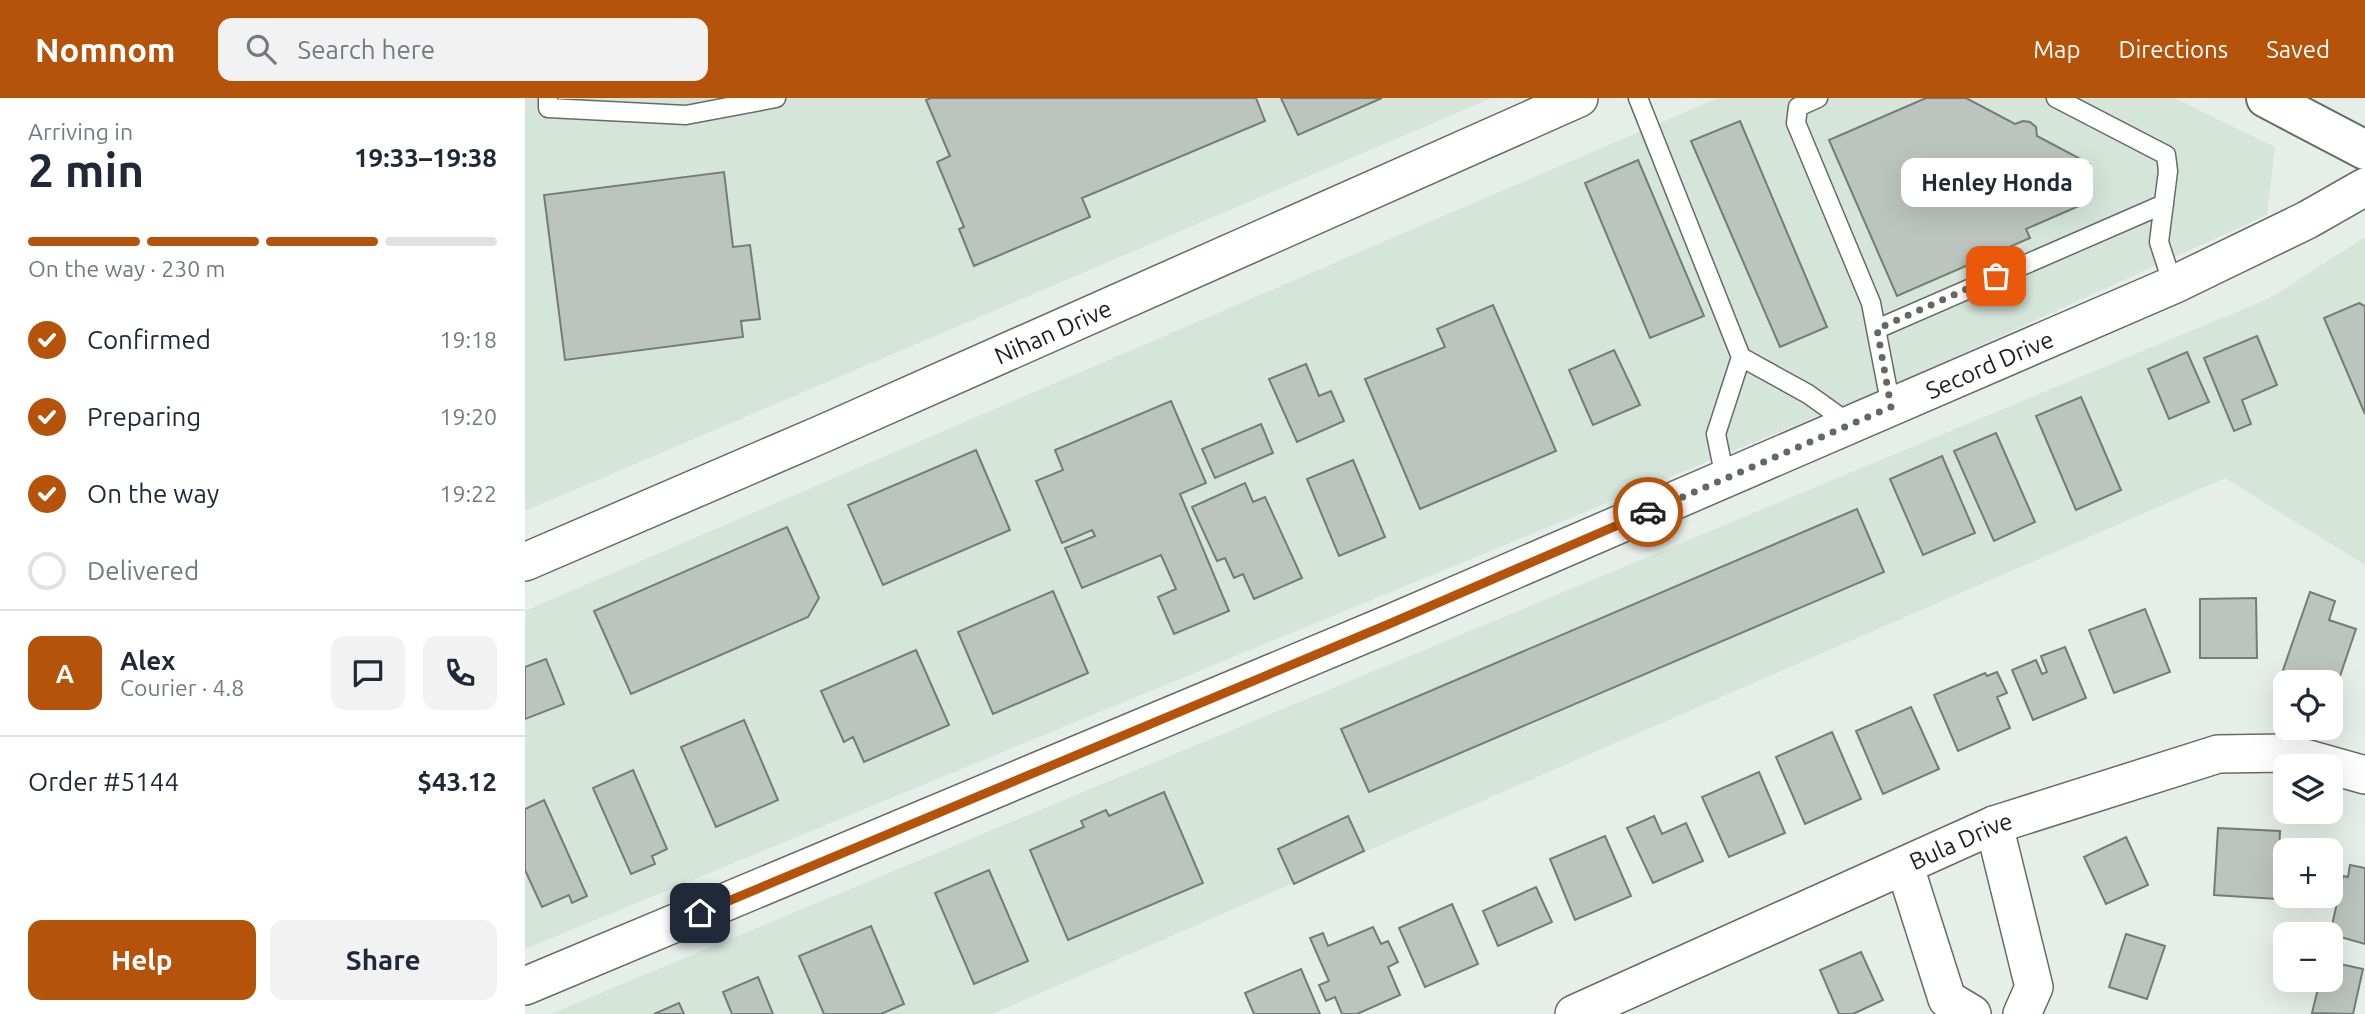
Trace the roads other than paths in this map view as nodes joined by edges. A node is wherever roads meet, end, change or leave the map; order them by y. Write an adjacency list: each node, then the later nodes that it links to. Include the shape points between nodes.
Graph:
1 (548, 98): 2 (lane, via 548,108 686,115)
2 (776, 98)
3 (1579, 98): 18 (street, Nihan Drive)
4 (1638, 98): 14 (lane)
5 (1818, 98): 8 (lane)
6 (2056, 98): 11 (lane, via 2166,155)
7 (2266, 98): 9 (main road)
8 (1795, 102): 13 (lane, via 1796,123 1871,303)
9 (2365, 150)
10 (2365, 187): 12 (street, Secord Drive)
11 (2164, 204): 12 (lane, via 2159,242); 13 (lane)
12 (2173, 285): 15 (street, Secord Drive)
13 (1877, 329): 15 (lane)
14 (1741, 357): 16 (lane, via 1808,394); 17 (lane, via 1716,435)
15 (1891, 407): 16 (street, Secord Drive)
16 (1850, 424): 17 (street, Secord Drive)
17 (1725, 478): 22 (street, Secord Drive, via 1376,630)
18 (525, 562)
19 (2365, 775): 20 (street, Bula Drive, via 2287,753 2218,754)
20 (1994, 825): 21 (street, Bula Drive); 25 (street, via 2033,987)
21 (1905, 867): 23 (street, Bula Drive); 24 (street, via 1947,999)
22 (525, 986)
23 (1574, 1014)
24 (1972, 1014)
25 (2022, 1014)

